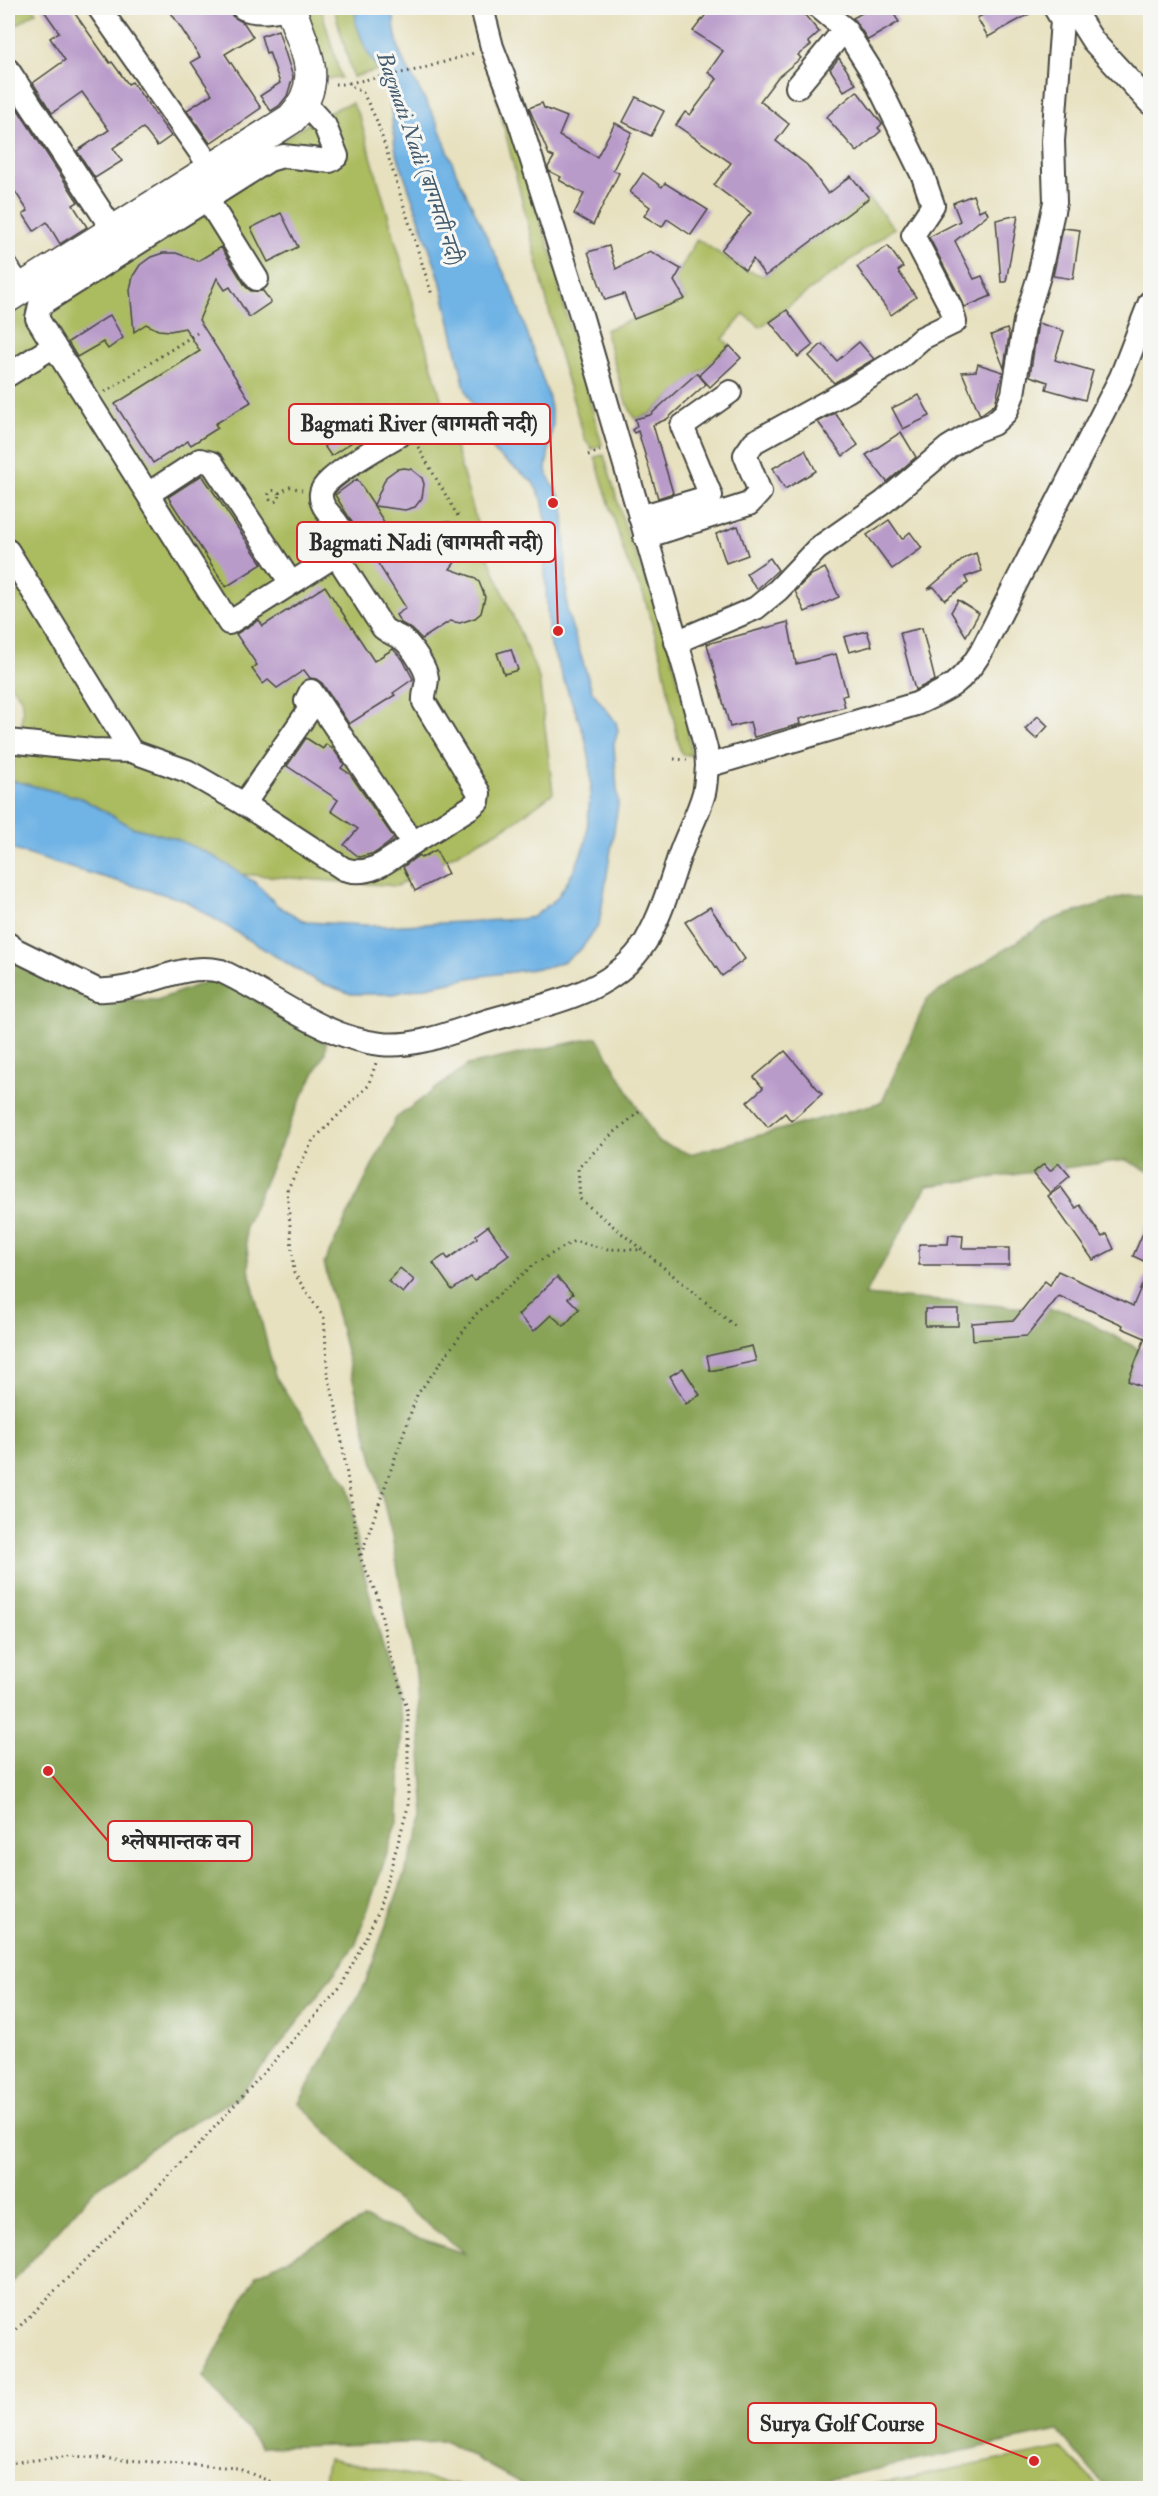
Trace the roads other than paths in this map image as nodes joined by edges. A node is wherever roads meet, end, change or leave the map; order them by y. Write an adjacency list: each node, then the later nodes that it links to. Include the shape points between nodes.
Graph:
1 (99, 8): 12 (street)
2 (243, 8): 3 (street, via 261,12)
3 (291, 8): 10 (main road, via 312,71)
4 (482, 8): 23 (street, via 567,271)
5 (820, 8): 7 (street)
6 (1066, 12): 11 (street); 27 (street, via 1053,141 1055,202 1006,412 993,424 949,447 884,502 817,549 756,608)
7 (844, 29): 9 (street); 23 (street, via 872,72 923,176 933,205 913,235 955,322 922,338 897,360 849,390 754,442 745,455 760,492 749,504)
8 (8, 70): 14 (street)
9 (797, 87)
10 (308, 93): 12 (main road, via 291,119); 13 (street, via 337,156 330,161 283,156 269,160)
11 (1150, 103)
12 (212, 169): 14 (main road)
13 (207, 199): 15 (street); 18 (street, via 40,305 37,318)
14 (113, 230): 16 (main road)
15 (257, 279)
16 (12, 285)
17 (1150, 302): 30 (street, via 1120,377 967,675 947,690 916,704)
18 (54, 346): 19 (street); 22 (street)
19 (8, 375)
20 (730, 392): 23 (street, via 682,426 711,496)
21 (409, 429): 25 (street, via 330,478 324,486 323,501 344,539)
22 (148, 494): 26 (street, via 200,460 212,463); 26 (street, via 229,623)
23 (642, 527): 27 (street)
24 (8, 551): 29 (street)
25 (336, 555): 26 (street); 32 (street, via 383,628 406,642 426,674 424,702 479,793 478,801 471,807)
26 (291, 583)
27 (676, 642): 30 (street, via 706,749)
28 (8, 741): 29 (street)
29 (131, 751): 31 (street, via 187,771)
30 (707, 766): 33 (street, via 704,793 663,907 645,943 620,970 592,988 551,1004 439,1036 383,1044 361,1040 330,1030 221,971 207,968 187,969 110,991 97,990)
31 (244, 804): 32 (street, via 344,869 355,872 375,869); 32 (street, via 307,713 306,701 311,691)
32 (413, 843)
33 (8, 944)

